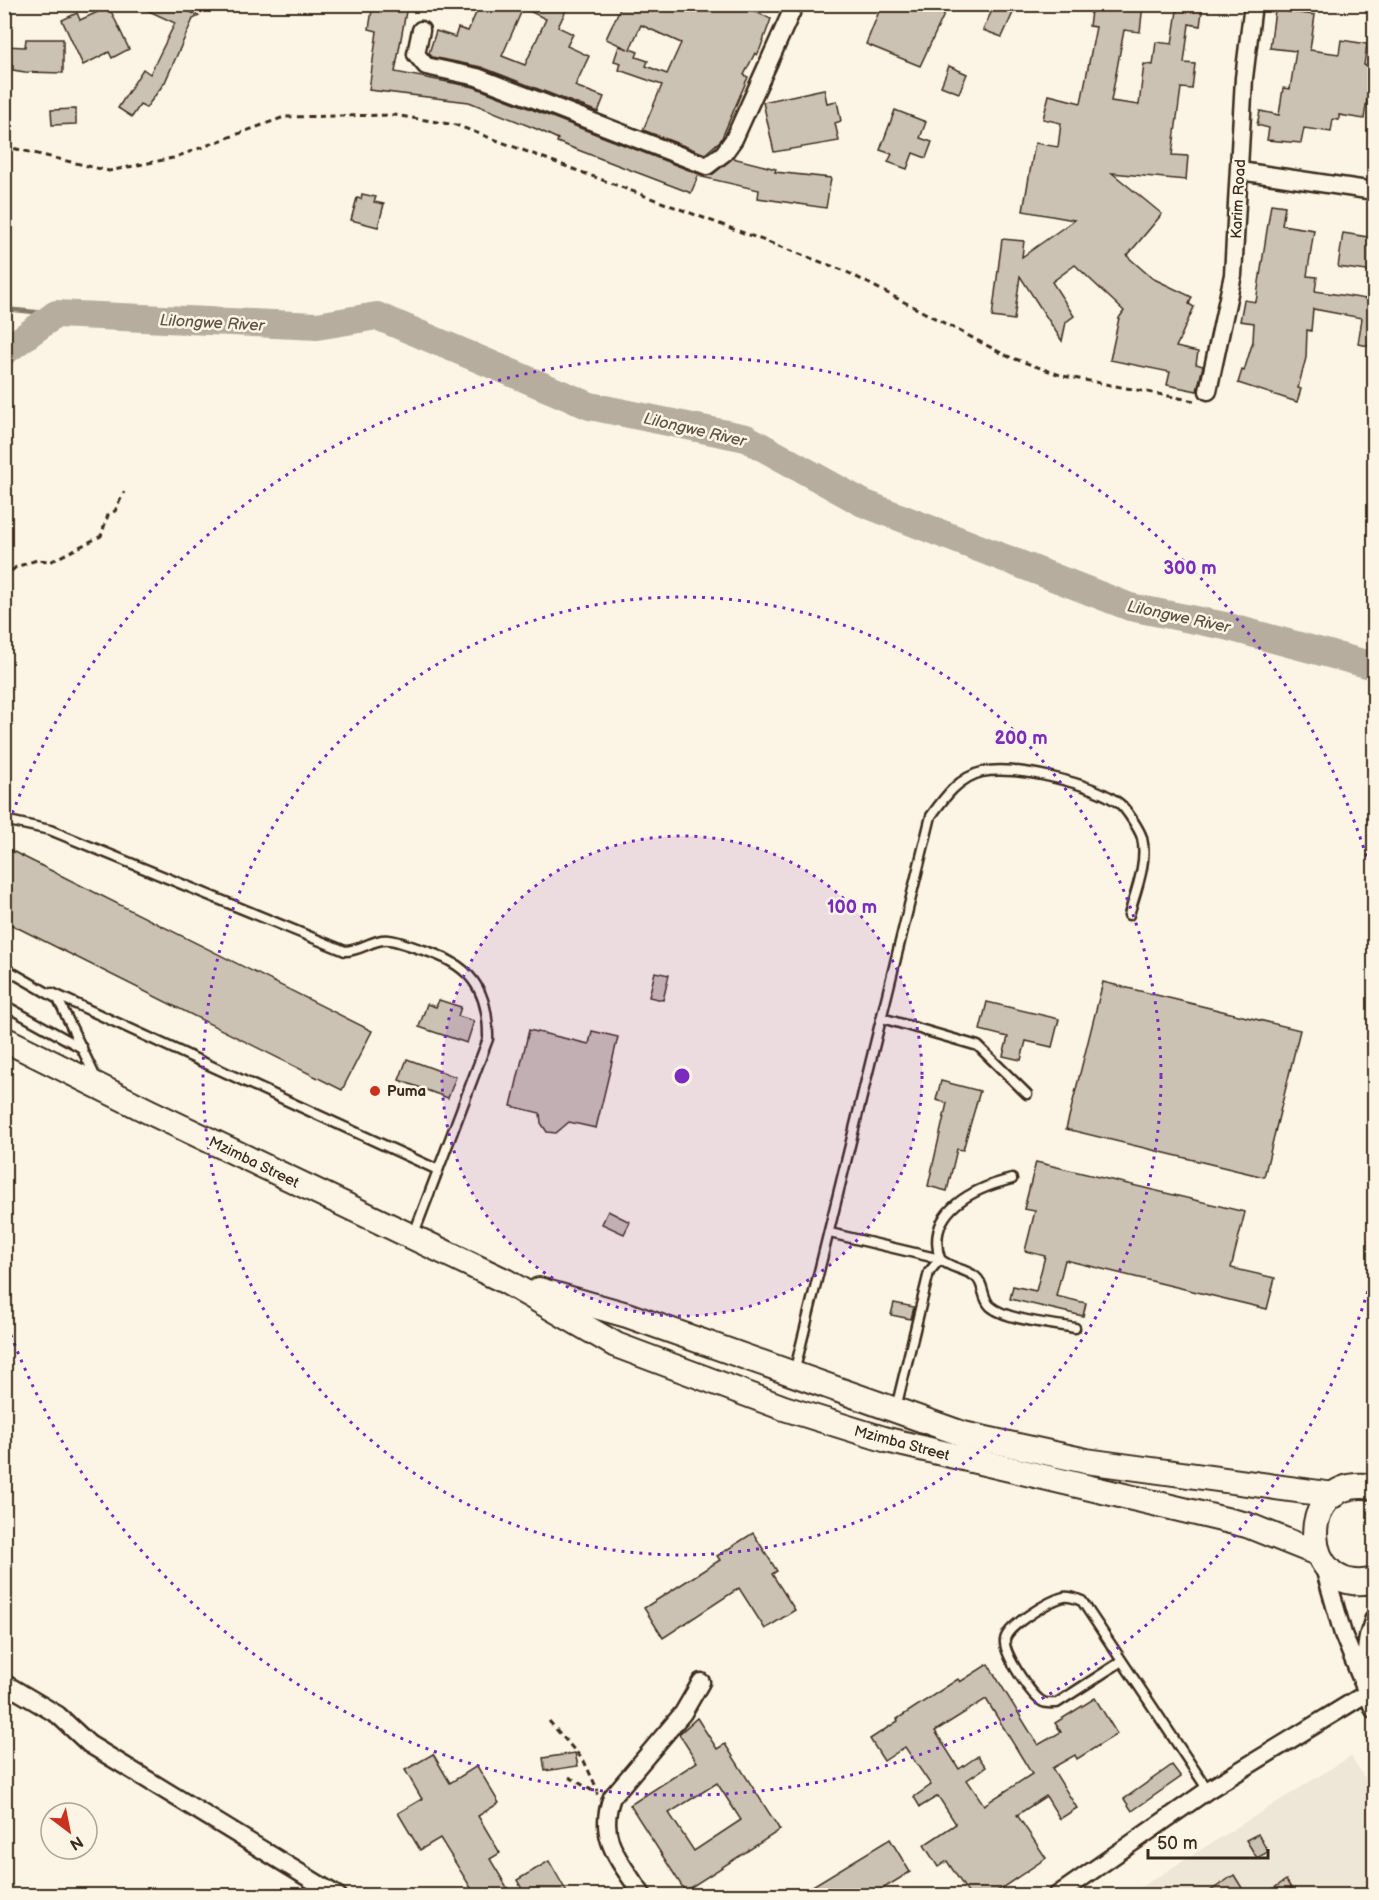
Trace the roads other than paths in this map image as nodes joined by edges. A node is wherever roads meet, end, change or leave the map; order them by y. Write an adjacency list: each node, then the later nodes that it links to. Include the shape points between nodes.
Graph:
1 (795, 4): 3 (street, via 734,139 724,153 706,166 477,77 426,66 416,54)
2 (1254, 4): 4 (street, Karim Road, via 1244,78)
3 (421, 30)
4 (1240, 171): 5 (street); 6 (street, Karim Road, via 1233,275)
5 (1374, 191)
6 (1208, 391)
7 (4, 820): 17 (lane, via 50,830 345,951 388,939 459,965 484,998 489,1018 488,1039)
8 (1129, 915): 12 (lane, via 1141,871 1142,838 1120,804 1074,783 1028,771 981,772 952,788 931,816)
9 (4, 968): 10 (lane)
10 (52, 993): 14 (lane, via 63,1006); 17 (lane)
11 (4, 1005): 14 (lane)
12 (882, 1018): 16 (lane, via 978,1046); 19 (lane)
13 (4, 1039): 15 (street, Mzimba Street)
14 (82, 1048): 15 (lane)
15 (100, 1087): 20 (street, Mzimba Street)
16 (1026, 1094)
17 (438, 1170): 20 (lane)
18 (1012, 1179): 21 (lane, via 984,1186 947,1214 938,1230 936,1246)
19 (830, 1233): 21 (lane); 24 (lane)
20 (413, 1237): 22 (street, Mzimba Street)
21 (940, 1259): 23 (lane, via 974,1275 982,1284 984,1297 1002,1313); 25 (lane, via 929,1272)
22 (505, 1281): 24 (street, Mzimba Street, via 627,1315); 28 (street, Mzimba Street, via 616,1345 784,1408 887,1440 1247,1525)
23 (1075, 1328)
24 (793, 1376): 25 (street, Mzimba Street)
25 (895, 1411): 27 (street, Mzimba Street, via 963,1434 1086,1461)
26 (1374, 1487): 27 (street, via 1354,1486)
27 (1334, 1495): 28 (street, via 1316,1521 1314,1532)
28 (1320, 1557): 29 (street, Mzimba Street, via 1330,1570 1349,1580); 34 (street)
29 (1374, 1580)
30 (1374, 1618): 34 (street, via 1368,1636)
31 (1122, 1661): 31 (lane, via 1082,1601 1067,1596 1012,1627 1005,1637 1005,1650 1035,1697 1045,1704 1057,1703); 36 (lane)
32 (701, 1682): 38 (street, via 683,1713 612,1797 604,1801 612,1848)
33 (4, 1683): 37 (street, via 58,1715 89,1744)
34 (1364, 1687): 35 (street); 36 (street)
35 (1374, 1710)
36 (1208, 1790): 39 (street)
37 (338, 1896)
38 (643, 1896)
39 (1056, 1896)

